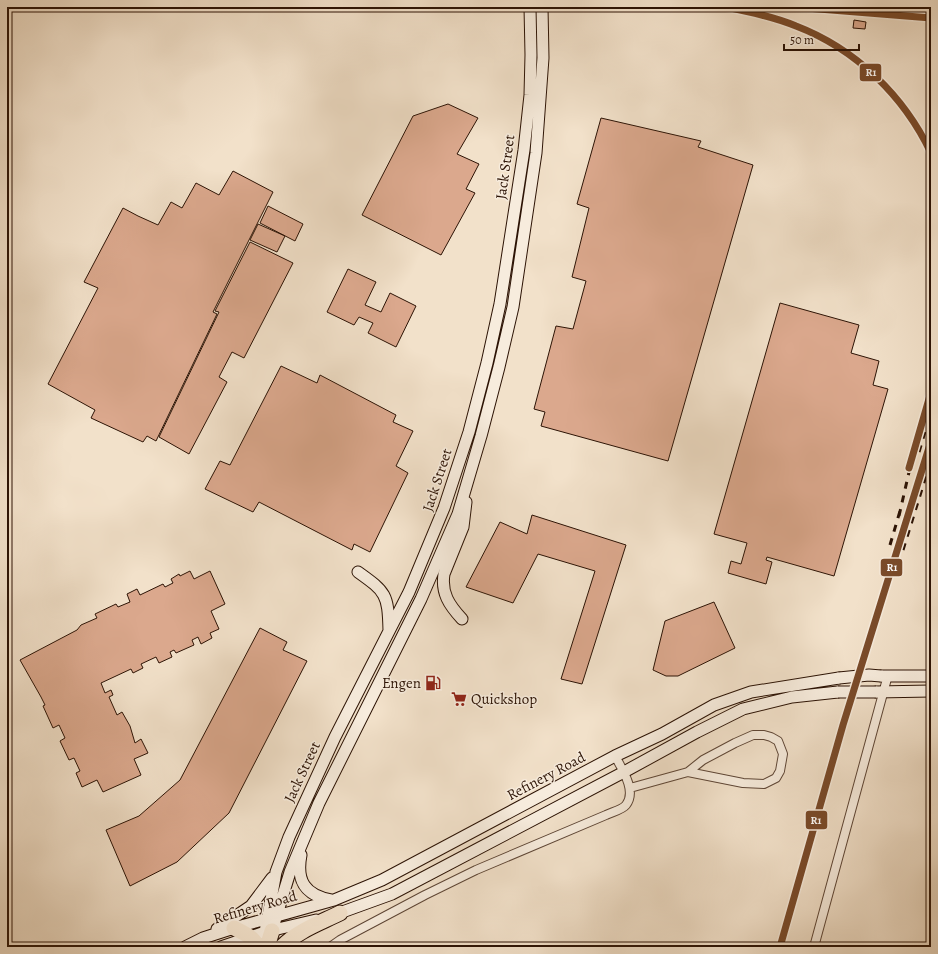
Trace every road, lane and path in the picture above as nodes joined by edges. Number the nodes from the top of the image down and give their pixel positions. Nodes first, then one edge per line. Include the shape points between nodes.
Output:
1 (530, 7) edge
2 (542, 7) edge
3 (468, 479) junction
4 (358, 572) dead end
5 (462, 619) dead end
6 (389, 632) junction
7 (885, 676) junction
8 (931, 676) edge
9 (931, 691) edge
10 (751, 692) junction
11 (880, 692) junction
12 (755, 706) junction
13 (615, 756) junction
14 (624, 772) junction
15 (688, 772) junction
16 (630, 788) junction
17 (303, 839) junction
18 (276, 872) junction
19 (337, 907) junction
20 (234, 928) junction
21 (265, 933) edge
22 (203, 938) junction
23 (185, 947) edge
24 (221, 947) edge
25 (282, 947) edge
26 (330, 947) edge
27 (814, 947) edge

1 - 6 main road, Jack Street via 530,95 500,304 479,393 444,508 409,592
2 - 3 main road, Jack Street via 543,58 536,153 513,307
3 - 5 main road via 463,527 443,581 448,601
3 - 17 main road, Jack Street via 458,514 421,599
4 - 6 main road via 378,586 385,596 389,608
6 - 18 main road, Jack Street via 306,798
7 - 8 main road, Refinery Road
7 - 10 main road, Refinery Road, bridge via 839,678
7 - 11 street
9 - 11 main road, Refinery Road
10 - 12 main road
10 - 13 main road, Refinery Road via 714,705
11 - 12 main road, Refinery Road, bridge via 838,692 792,697
11 - 27 street
12 - 14 main road, Refinery Road via 743,709 696,732
13 - 14 street
13 - 19 main road, Refinery Road via 382,880
14 - 16 street
14 - 19 main road, Refinery Road via 392,894
15 - 15 street via 703,760 753,735 771,736 778,741 784,754 776,778 764,784 743,783
15 - 16 street
16 - 26 street via 625,806 425,894
17 - 19 main road via 300,861 303,884 314,895
17 - 21 main road, Jack Street
18 - 21 main road, Jack Street
18 - 22 main road via 251,906
19 - 21 main road, Refinery Road
19 - 21 main road, Refinery Road
19 - 25 highway
20 - 21 highway
20 - 21 main road, Refinery Road
20 - 22 main road, Refinery Road
21 - 24 main road, Refinery Road
22 - 23 main road, Refinery Road

